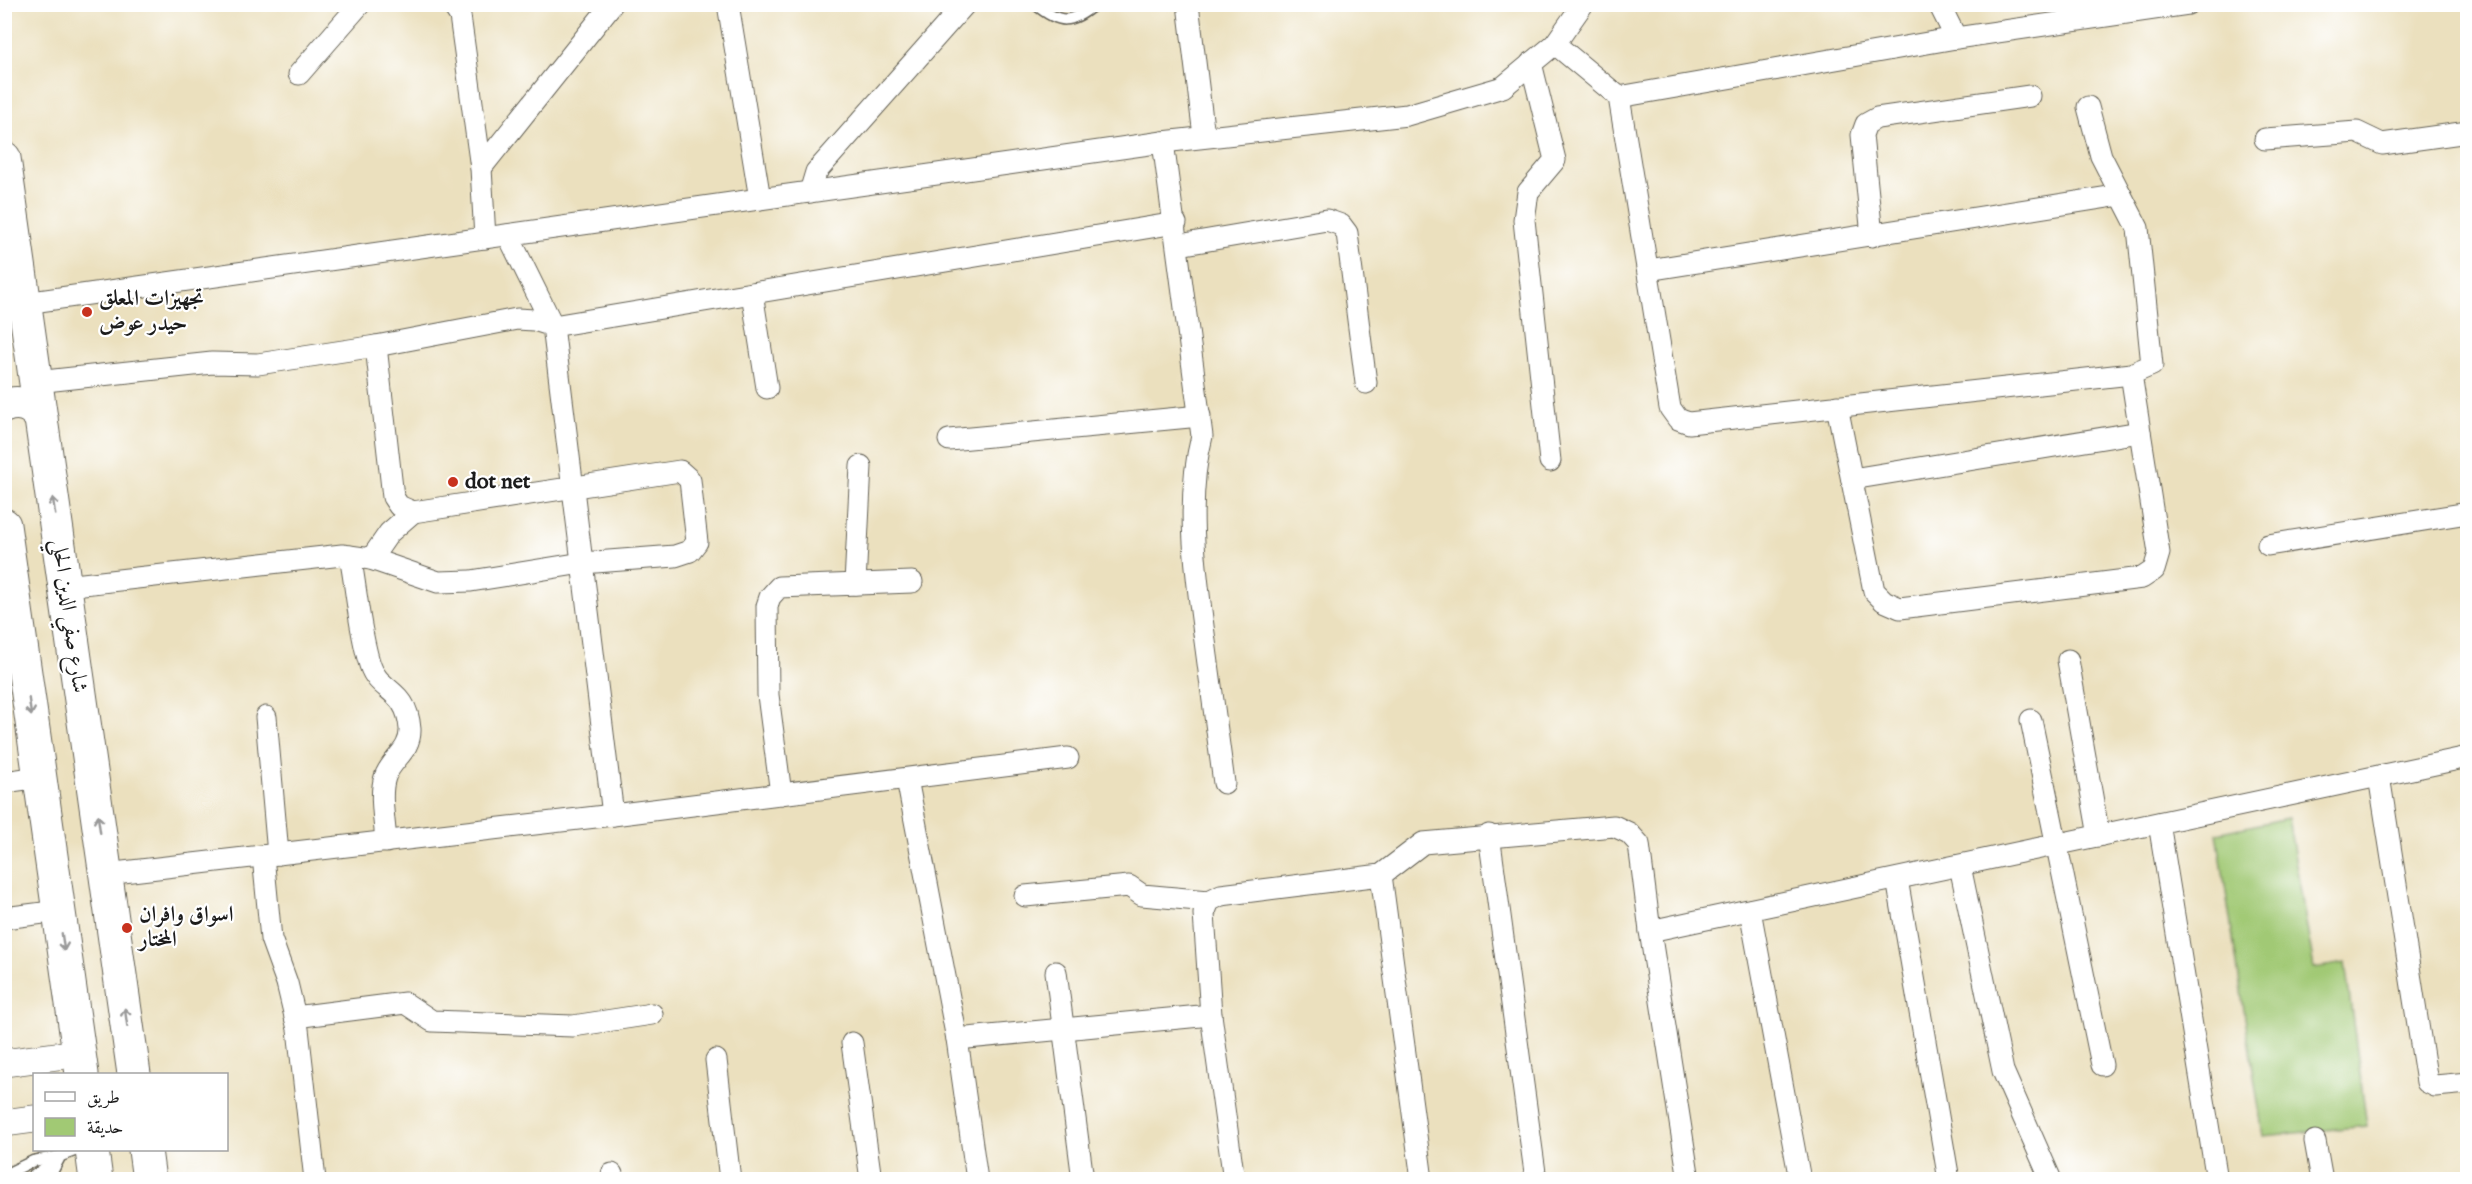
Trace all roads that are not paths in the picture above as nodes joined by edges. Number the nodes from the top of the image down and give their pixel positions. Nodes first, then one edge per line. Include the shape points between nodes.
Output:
1 (360, 4) edge
2 (612, 4) edge
3 (728, 4) edge
4 (965, 4) edge
5 (1035, 4) edge
6 (1095, 4) edge
7 (1188, 4) edge
8 (1583, 4) edge
9 (1939, 4) edge
10 (2188, 4) edge
11 (461, 8) edge
12 (2111, 10) edge
13 (1956, 38) junction
14 (1555, 44) junction
15 (1532, 63) junction
16 (300, 74) dead end
17 (2030, 96) dead end
18 (1619, 97) junction
19 (2088, 107) dead end
20 (2468, 132) edge
21 (1204, 136) junction
22 (2265, 139) dead end
23 (1163, 142) junction
24 (4, 158) edge
25 (481, 168) junction
26 (810, 192) junction
27 (2121, 195) junction
28 (760, 199) junction
29 (1176, 223) junction
30 (508, 235) junction
31 (1872, 236) junction
32 (485, 238) junction
33 (1179, 245) junction
34 (1648, 270) junction
35 (752, 293) junction
36 (27, 317) junction
37 (553, 326) junction
38 (376, 346) junction
39 (4, 356) edge
40 (2131, 374) junction
41 (36, 382) junction
42 (1366, 383) dead end
43 (767, 388) dead end
44 (4, 406) edge
45 (1837, 406) junction
46 (1200, 416) junction
47 (41, 418) junction
48 (2140, 432) junction
49 (950, 440) dead end
50 (1550, 461) dead end
51 (861, 466) dead end
52 (1852, 479) junction
53 (573, 487) junction
54 (413, 512) junction
55 (2468, 513) edge
56 (4, 525) edge
57 (2268, 545) dead end
58 (350, 556) junction
59 (371, 559) junction
60 (582, 563) junction
61 (912, 582) dead end
62 (855, 584) junction
63 (65, 586) junction
64 (14, 657) edge
65 (2068, 660) dead end
66 (266, 717) dead end
67 (2031, 720) dead end
68 (2468, 757) edge
69 (1068, 758) dead end
70 (2379, 776) junction
71 (40, 777) junction
72 (907, 779) junction
73 (4, 782) edge
74 (1224, 783) dead end
75 (781, 794) junction
76 (613, 815) junction
77 (2159, 823) junction
78 (1489, 835) junction
79 (2099, 836) junction
80 (386, 842) junction
81 (2056, 845) junction
82 (271, 855) junction
83 (1960, 866) junction
84 (106, 874) junction
85 (1381, 875) junction
86 (1897, 879) junction
87 (1025, 896) dead end
88 (1209, 901) junction
89 (58, 910) junction
90 (1750, 910) junction
91 (4, 918) edge
92 (1650, 931) junction
93 (1056, 972) dead end
94 (652, 1014) dead end
95 (1211, 1015) junction
96 (295, 1017) junction
97 (1063, 1029) junction
98 (957, 1039) junction
99 (852, 1042) dead end
100 (716, 1060) dead end
101 (4, 1063) edge
102 (80, 1064) edge
103 (2102, 1065) dead end
104 (134, 1073) edge
105 (2468, 1083) edge
106 (33, 1119) edge
107 (4, 1123) edge
108 (2315, 1141) dead end
109 (72, 1151) edge
110 (92, 1151) edge
111 (145, 1151) edge
112 (61, 1156) junction
113 (4, 1176) edge
114 (28, 1179) edge
115 (48, 1179) edge
116 (96, 1179) edge
117 (149, 1179) edge
118 (315, 1179) edge
119 (729, 1179) edge
120 (871, 1179) edge
121 (977, 1179) edge
122 (1083, 1179) edge
123 (1234, 1179) edge
124 (1422, 1179) edge
125 (1536, 1179) edge
126 (1689, 1179) edge
127 (1800, 1179) edge
128 (1949, 1179) edge
129 (2050, 1179) edge
130 (2217, 1179) edge
131 (2322, 1179) edge

1 - 16 street
2 - 25 street
3 - 28 street
4 - 26 street via 816,172
5 - 6 lane via 1062,21 1078,19
7 - 21 street
8 - 14 street
9 - 13 street
10 - 12 street
11 - 25 street
12 - 13 street
13 - 18 street
14 - 15 street
14 - 18 street
15 - 21 street via 1503,87 1407,115
15 - 50 street via 1555,160 1528,192 1524,220
17 - 31 street via 1877,118 1866,124 1862,135
18 - 34 street
19 - 27 street via 2101,156
20 - 22 street via 2382,144 2356,132
21 - 23 street
23 - 26 street
23 - 29 street
24 - 36 main road, شارع صفي الدين الحلي
25 - 32 street
26 - 28 street
27 - 31 street
27 - 40 street via 2138,228 2152,365
28 - 30 street
29 - 33 street
29 - 35 street
30 - 32 street
30 - 37 street
31 - 34 street
32 - 36 street
33 - 42 street via 1327,220 1341,225 1347,233
33 - 46 street
34 - 45 street via 1670,408 1678,419 1689,423
35 - 37 street
35 - 43 street
36 - 39 main road via 22,347
36 - 41 main road, شارع صفي الدين الحلي
37 - 38 street via 517,319
37 - 53 street
38 - 41 street via 258,364 212,363
38 - 54 street via 393,497 399,506
40 - 45 street
40 - 48 street
41 - 47 main road, شارع صفي الدين الحلي
44 - 47 main road via 28,405
45 - 52 street
46 - 49 street
46 - 74 street via 1202,436 1194,469 1193,513 1199,596
63 -> 47 main road, شارع صفي الدين الحلي
48 - 52 street
48 - 52 street via 2158,553 2154,570 2142,578 1900,608 1874,591
51 - 62 street
53 - 54 street
53 - 60 street
53 - 60 street via 680,471 690,480 697,542 690,551 675,556
54 - 59 street via 389,533
55 - 57 street
56 - 64 main road
58 - 59 street
58 - 63 street
58 - 80 street via 370,667 398,695 408,713 408,744 388,767 384,781
59 - 60 street via 438,582 471,582
60 - 76 street
61 - 62 street
62 - 75 street via 779,587 770,597 768,695
84 -> 63 main road, شارع صفي الدين الحلي
64 -> 71 main road
65 - 79 street
66 - 82 street
67 - 81 street
68 - 70 street
69 - 72 street
70 - 77 street
70 - 105 street via 2427,1082 2435,1086
71 - 73 street
71 - 89 main road
72 - 75 street
72 - 98 street
75 - 76 street
76 - 80 street
77 - 79 street
77 - 130 street
78 - 85 street via 1423,843
78 - 92 street via 1614,826 1629,833 1639,844
78 - 125 street
79 - 81 street
80 - 82 street
81 - 83 street
81 - 103 street
82 - 84 street
82 - 96 street via 271,939
83 - 86 street
83 - 129 street via 2003,1071
104 -> 84 main road, شارع صفي الدين الحلي
85 - 88 street via 1221,895
85 - 124 street
86 - 90 street
86 - 128 street
87 - 88 street via 1129,886 1142,896
88 - 95 street via 1204,914
89 - 91 street
89 -> 102 main road
90 - 92 street
90 - 127 street
92 - 126 street
93 - 97 street
94 - 96 street via 573,1026 432,1021 405,1003
95 - 97 street
95 - 123 street
96 - 118 street
97 - 98 street
97 - 122 street
98 - 121 street
99 - 120 street
100 - 119 street
101 - 102 street
106 - 107 street
108 - 131 street
109 - 112 lane
110 - 116 main road
111 - 117 main road
112 - 113 lane via 33,1161
112 - 114 lane
112 - 115 lane

